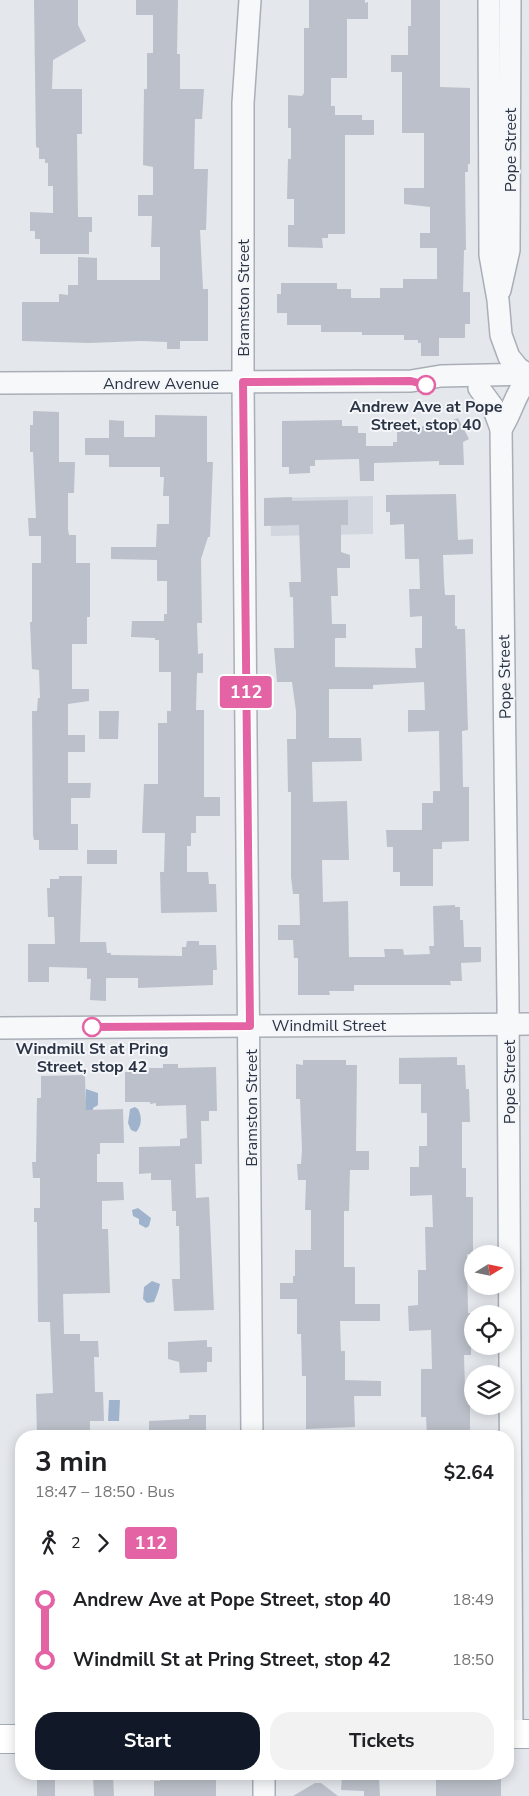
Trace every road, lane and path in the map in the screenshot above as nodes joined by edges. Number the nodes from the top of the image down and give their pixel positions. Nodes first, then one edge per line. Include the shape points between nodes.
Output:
1 (250, 0) edge
2 (489, 0) edge
3 (510, 0) edge
4 (498, 300) junction
5 (501, 335) junction
6 (479, 381) junction
7 (527, 381) edge
8 (243, 382) junction
9 (0, 383) edge
10 (501, 429) junction
11 (519, 1024) edge
12 (250, 1026) junction
13 (0, 1028) edge
14 (252, 1430) edge
15 (516, 1734) edge
16 (0, 1739) edge
17 (15, 1739) edge
18 (264, 1780) edge
19 (264, 1796) edge

1 - 8 street, Bramston Street via 243,102
2 - 4 street, Pope Street via 490,255
3 - 4 street, Pope Street via 509,250
4 - 5 street, Pope Street
5 - 6 street, Pope Street
5 - 7 street, Pope Street via 509,357
6 - 7 street, Andrew Avenue
6 - 8 street, Andrew Avenue via 441,388 411,381
6 - 10 street, Pope Street
7 - 10 street, Pope Street
8 - 9 street, Andrew Avenue
8 - 12 street, Bramston Street
10 - 11 street, Pope Street
11 - 12 street, Windmill Street
11 - 15 street, Pope Street
12 - 13 street, Windmill Street
12 - 14 street, Bramston Street
16 - 17 main road
18 - 19 street

